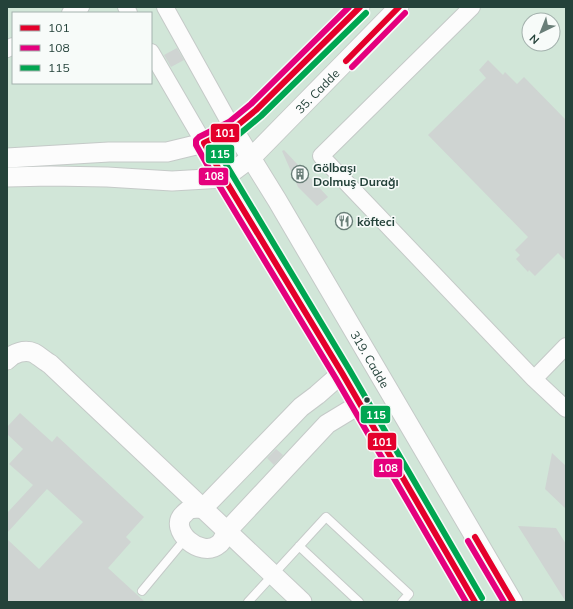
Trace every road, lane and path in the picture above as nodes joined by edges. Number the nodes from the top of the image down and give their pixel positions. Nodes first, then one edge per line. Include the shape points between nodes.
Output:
1 (81, 7) edge
2 (165, 7) edge
3 (360, 7) edge
4 (399, 7) edge
5 (472, 7) edge
6 (72, 12) edge
7 (152, 54) edge
8 (233, 129) junction
9 (204, 144) junction
10 (7, 158) edge
11 (251, 158) junction
12 (7, 177) edge
13 (224, 178) junction
14 (566, 346) edge
15 (7, 360) edge
16 (342, 373) junction
17 (534, 379) junction
18 (360, 404) junction
19 (566, 409) edge
20 (202, 508) junction
21 (226, 531) junction
22 (186, 538) junction
23 (299, 546) junction
24 (272, 574) junction
25 (142, 591) dead end
26 (248, 602) edge
27 (302, 602) edge
28 (359, 602) edge
29 (402, 602) edge
30 (476, 602) edge
31 (513, 602) edge

1 - 6 street
2 - 8 street
3 - 8 street via 256,110
4 - 11 street, 35. Cadde
5 - 17 street via 322,156
7 - 9 street
8 - 9 street
8 - 11 street, 319. Cadde
9 - 10 street via 167,152 109,152
9 - 13 street
11 - 13 street, 35. Cadde
11 - 31 street, 319. Cadde
12 - 13 street via 107,177 172,181
13 - 16 street
14 - 17 street
15 - 20 street via 21,352 33,353 50,364
16 - 18 street
16 - 20 street via 301,407
17 - 19 street
18 - 21 street via 327,424
18 - 30 street
20 - 21 street
20 - 22 street via 192,508 183,514 179,521 180,530
21 - 22 street via 223,540 211,549 198,547
21 - 24 street
22 - 25 lane
23 - 24 lane
23 - 28 lane
23 - 29 lane via 326,517 409,594
24 - 26 lane
24 - 27 street

